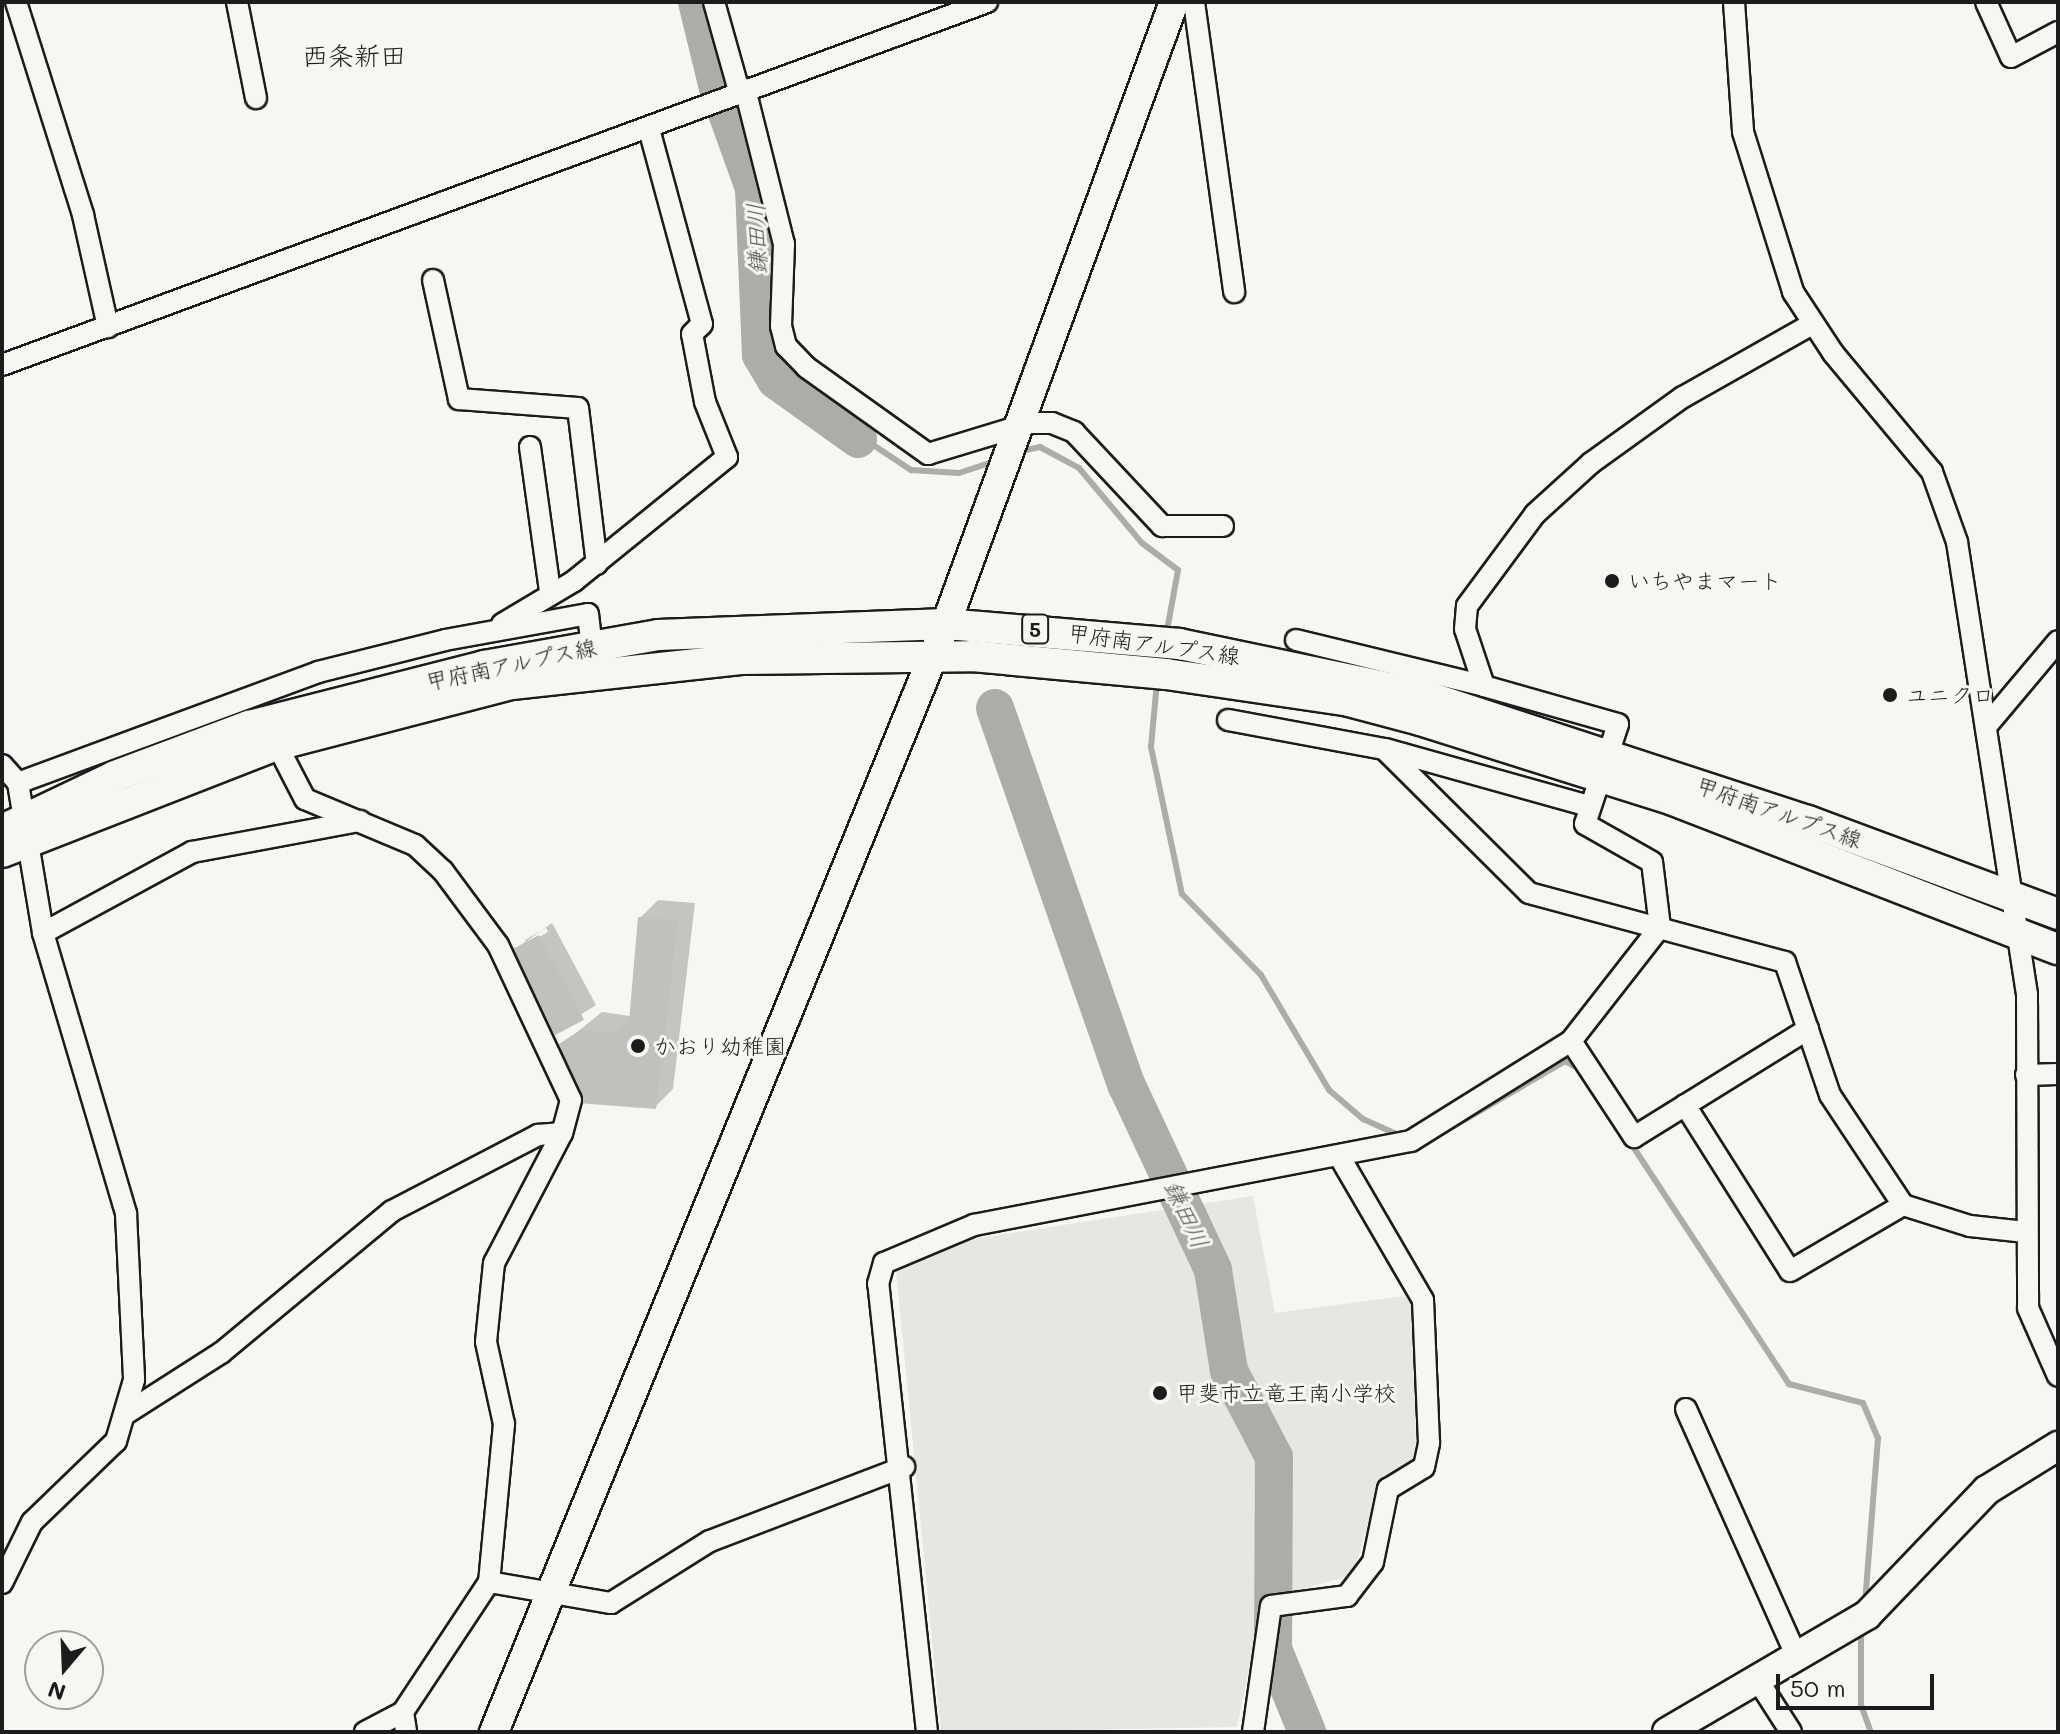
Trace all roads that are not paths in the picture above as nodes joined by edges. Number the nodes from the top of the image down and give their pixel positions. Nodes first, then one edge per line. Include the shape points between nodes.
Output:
1 (16, 2) edge
2 (237, 2) edge
3 (714, 2) edge
4 (987, 2) edge
5 (1174, 2) edge
6 (1194, 2) edge
7 (1734, 2) edge
8 (1986, 2) edge
9 (2058, 32) edge
10 (740, 91) junction
11 (256, 98) dead end
12 (649, 129) junction
13 (433, 280) dead end
14 (1234, 292) dead end
15 (1812, 324) junction
16 (108, 327) junction
17 (2, 365) edge
18 (1018, 432) junction
19 (530, 447) dead end
20 (1223, 526) dead end
21 (597, 564) junction
22 (550, 592) junction
23 (946, 624) junction
24 (488, 632) junction
25 (1296, 640) dead end
26 (2058, 641) edge
27 (930, 656) junction
28 (593, 660) junction
29 (1484, 686) junction
30 (1228, 720) dead end
31 (1989, 723) junction
32 (277, 745) junction
33 (1384, 749) junction
34 (1604, 764) junction
35 (2, 765) edge
36 (18, 783) junction
37 (1589, 806) junction
38 (360, 821) junction
39 (13, 836) edge
40 (2014, 898) junction
41 (2058, 914) edge
42 (1660, 927) junction
43 (43, 933) junction
44 (2020, 934) junction
45 (2058, 949) edge
46 (1808, 1029) junction
47 (1571, 1041) junction
48 (2058, 1074) edge
49 (2026, 1075) junction
50 (1685, 1105) junction
51 (562, 1133) junction
52 (1341, 1159) junction
53 (1903, 1205) junction
54 (2026, 1232) junction
55 (2058, 1376) edge
56 (1686, 1409) dead end
57 (127, 1413) junction
58 (2058, 1446) edge
59 (904, 1467) junction
60 (489, 1582) junction
61 (2, 1583) edge
62 (550, 1591) junction
63 (1798, 1659) junction
64 (1757, 1679) junction
65 (405, 1722) edge
66 (1670, 1731) edge
67 (365, 1732) edge
68 (494, 1732) edge
69 (927, 1732) edge
70 (1253, 1732) edge
71 (1791, 1732) edge

1 - 16 street via 83,215
2 - 11 street
3 - 10 street
4 - 10 street
5 - 18 street
6 - 14 street
7 - 15 street via 1750,159 1793,292
8 - 9 street via 2011,57
10 - 12 street
10 - 18 street via 784,244 777,298 786,346 928,454
12 - 16 street
12 - 21 street via 702,324 692,334 705,402 727,457
13 - 21 street via 459,399 578,408
15 - 29 street via 1683,397 1535,514 1467,606 1465,629
15 - 31 street via 1908,436 1948,505
16 - 17 street
18 - 20 street via 1052,423 1074,432 1162,526
18 - 23 street
19 - 22 street
21 - 22 street
22 - 24 street
23 - 27 street
23 - 28 main road, 甲府南アルプス線 / 5 via 755,627
23 - 34 main road, 甲府南アルプス線 / 5 via 1086,631 1261,660 1419,694
24 - 28 street via 588,614
24 - 36 street via 318,672
25 - 29 street
26 - 31 street
27 - 28 main road, 甲府南アルプス線 / 5
27 - 34 main road, 甲府南アルプス線 / 5 via 1105,666 1345,700
27 - 62 street
28 - 32 main road, 甲府南アルプス線 / 5
28 - 39 main road, 甲府南アルプス線 / 5 via 484,666 249,726 115,776
29 - 34 street via 1618,724
30 - 33 street
31 - 40 street
32 - 38 street via 305,799
32 - 39 main road, 甲府南アルプス線 / 5
33 - 37 street
33 - 42 street via 1529,893
34 - 37 street
34 - 40 main road, 甲府南アルプス線 / 5
34 - 44 main road, 甲府南アルプス線 / 5
35 - 36 street
36 - 39 street
37 - 42 street via 1585,824 1593,834 1652,862
38 - 43 street via 192,852
38 - 51 street via 415,845 498,945 565,1080 571,1100
39 - 43 street
40 - 41 main road, 甲府南アルプス線 / 5
40 - 44 street
42 - 46 street via 1785,962
42 - 47 street
43 - 57 street via 126,1214 134,1380
44 - 45 main road, 甲府南アルプス線 / 5
44 - 49 street
46 - 50 street
46 - 53 street via 1830,1095
47 - 50 street via 1634,1137
47 - 52 street via 1411,1141
48 - 49 street
49 - 54 street
50 - 53 street via 1790,1271
51 - 57 street via 538,1135 392,1211 221,1353
51 - 60 street via 494,1263 486,1342 504,1424
52 - 59 street via 1320,1153 974,1225 884,1263 878,1284
52 - 70 street via 1423,1300 1429,1443 1424,1467 1388,1489 1373,1562 1347,1596 1271,1606
53 - 54 street via 1970,1226
54 - 55 street via 2028,1308
56 - 63 street
57 - 61 street via 92,1471 32,1522
58 - 63 street via 1987,1490 1867,1615
59 - 62 street via 710,1541 611,1603
59 - 69 street
60 - 62 street
60 - 65 street
62 - 68 street
63 - 64 street
64 - 66 street
64 - 71 street
65 - 67 street

